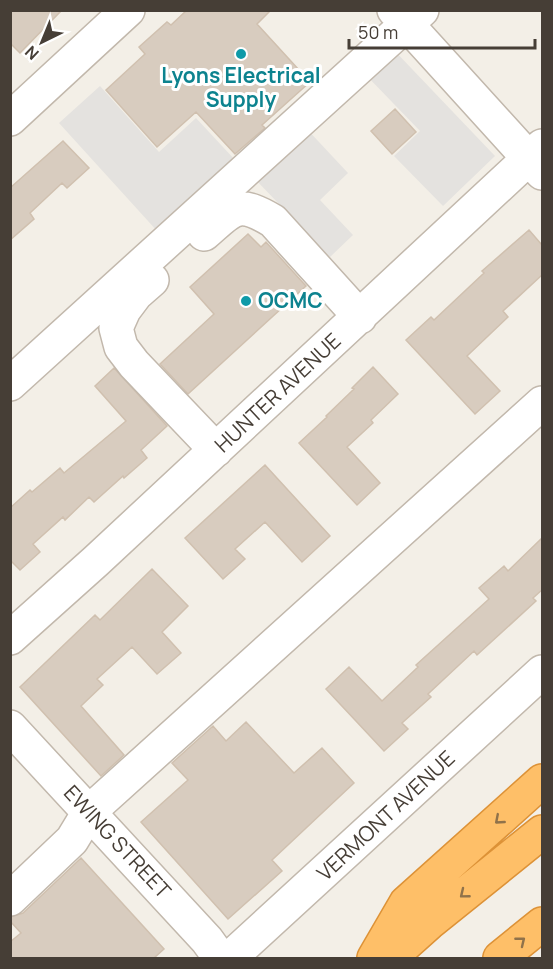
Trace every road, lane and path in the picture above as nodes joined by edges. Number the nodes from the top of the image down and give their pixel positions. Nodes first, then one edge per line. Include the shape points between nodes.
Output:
1 (128, 10) edge
2 (408, 15) edge
3 (10, 119) edge
4 (538, 159) edge
5 (360, 317) junction
6 (10, 384) edge
7 (543, 404) edge
8 (216, 450) junction
9 (10, 638) edge
10 (543, 672) edge
11 (10, 727) edge
12 (543, 781) edge
13 (89, 812) junction
14 (543, 832) edge
15 (10, 899) edge
16 (543, 924) edge
17 (220, 958) edge
18 (230, 958) edge
19 (374, 958) edge
20 (390, 958) edge
21 (500, 958) edge

1 - 3 street
2 - 4 street
2 - 6 street
4 - 5 street, HUNTER AVENUE
5 - 8 street, HUNTER AVENUE
5 - 8 street via 273,221 243,207 230,211 136,294 116,328 121,347
7 - 13 street
8 - 9 street, HUNTER AVENUE
10 - 18 street, VERMONT AVENUE
11 - 13 street, EWING STREET
12 -> 19 highway via 406,903
13 - 15 street via 72,840
13 - 17 street, EWING STREET
14 -> 20 highway
21 -> 16 highway

